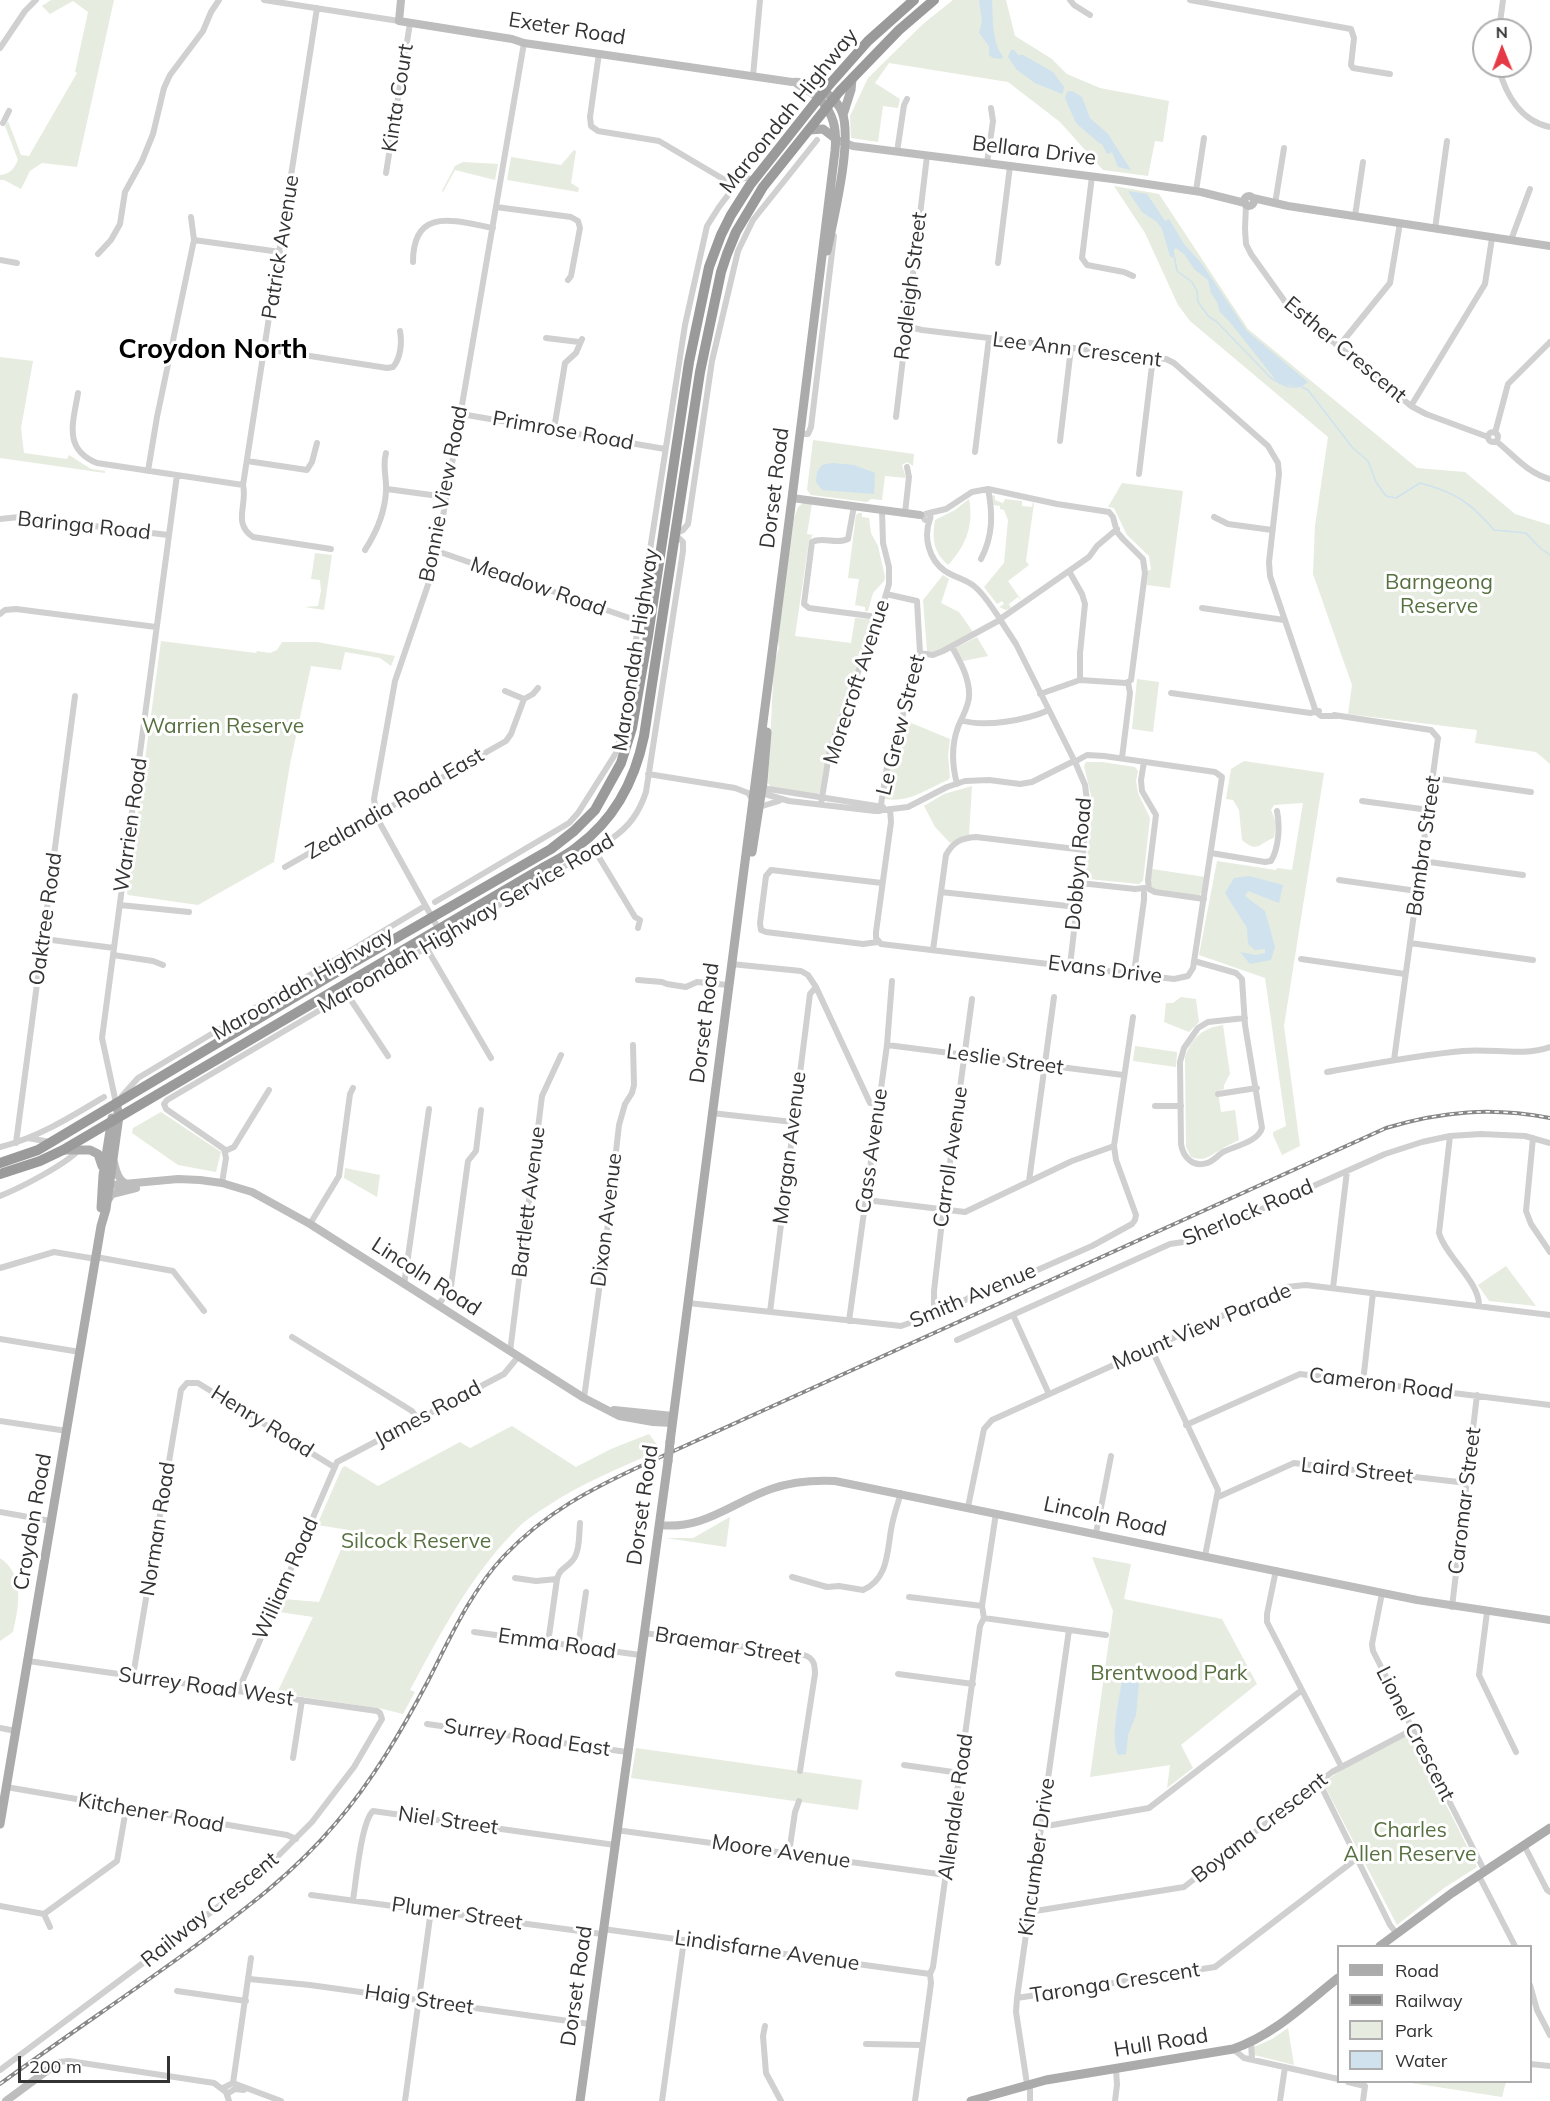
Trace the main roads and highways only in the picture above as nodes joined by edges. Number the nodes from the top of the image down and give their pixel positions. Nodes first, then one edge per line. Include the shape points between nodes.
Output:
1 (401, 0) edge
2 (914, 0) edge
3 (934, 0) edge
4 (852, 79) junction
5 (822, 95) junction
6 (831, 104) junction
7 (843, 115) junction
8 (814, 135) junction
9 (840, 141) junction
10 (838, 163) junction
11 (1550, 246) edge
12 (817, 298) junction
13 (792, 498) junction
14 (927, 517) road end
15 (664, 532) junction
16 (116, 1103) junction
17 (115, 1119) junction
18 (63, 1150) junction
19 (113, 1158) junction
20 (0, 1163) edge
21 (0, 1174) edge
22 (103, 1175) junction
23 (163, 1181) junction
24 (128, 1185) junction
25 (106, 1186) junction
26 (108, 1200) junction
27 (101, 1226) junction
28 (608, 1409) junction
29 (673, 1420) junction
30 (653, 1422) junction
31 (670, 1441) junction
32 (659, 1525) junction
33 (1550, 1620) edge
34 (2, 1800) edge
35 (0, 1824) edge
36 (1550, 1828) edge
37 (1382, 1945) edge
38 (1337, 1979) edge
39 (52, 2067) road end
40 (6, 2101) edge
41 (580, 2101) edge
42 (974, 2101) edge

1 - 5 main road, Exeter Road via 399,21 792,82
2 - 5 highway, Maroondah Highway via 868,41
3 - 4 highway, Maroondah Highway
4 - 6 highway, Maroondah Highway
4 - 7 main road
5 - 6 main road, Dorset Road
5 - 15 highway, Maroondah Highway via 731,215 710,267 689,362
6 - 7 main road, Dorset Road
6 - 8 highway, Maroondah Highway
6 - 9 main road, Dorset Road
7 - 9 main road, Dorset Road
8 - 9 main road via 823,129
8 - 15 highway, Maroondah Highway via 797,147 763,188 736,232 721,272
9 - 10 main road, Dorset Road
9 - 11 main road, Bellara Drive
10 - 12 main road, Dorset Road
10 - 12 main road, Dorset Road via 834,218
12 - 13 main road, Dorset Road
13 - 14 main road
13 - 29 main road, Dorset Road via 767,682 766,744 757,793 756,836 737,913
15 - 16 highway, Maroondah Highway via 632,728 613,782 595,810 551,849 439,906 432,917
15 - 17 highway, Maroondah Highway via 656,658 644,736 624,795 596,831 577,848
16 - 17 main road, Croydon Road
16 - 20 highway, Maroondah Highway via 39,1150
17 - 18 highway, Maroondah Highway
17 - 19 main road, Croydon Road
17 - 22 main road, Croydon Road
18 - 21 highway, Maroondah Highway
18 - 22 main road via 98,1154
19 - 24 main road via 120,1180
19 - 25 main road, Croydon Road
22 - 25 main road, Croydon Road
23 - 24 main road, Lincoln Road
23 - 26 main road, Lincoln Road via 112,1194
23 - 28 main road, Lincoln Road via 200,1180 252,1192 310,1224 584,1398
24 - 25 main road, Lincoln Road
25 - 26 main road, Croydon Road
25 - 27 main road, Croydon Road
26 - 27 main road, Croydon Road
27 - 34 main road, Croydon Road
28 - 29 main road, Lincoln Road
28 - 30 main road, Lincoln Road via 619,1416
29 - 30 main road, Lincoln Road
29 - 31 main road, Dorset Road
30 - 31 main road via 663,1428
31 - 32 main road, Dorset Road, bridge
32 - 33 main road, Lincoln Road via 694,1524 769,1490 799,1482 835,1481 1452,1607
32 - 41 main road, Dorset Road
34 - 35 main road, Croydon Road
36 - 37 main road via 1481,1872
38 - 42 main road, Hull Road via 1251,2043 1029,2084
39 - 40 main road

